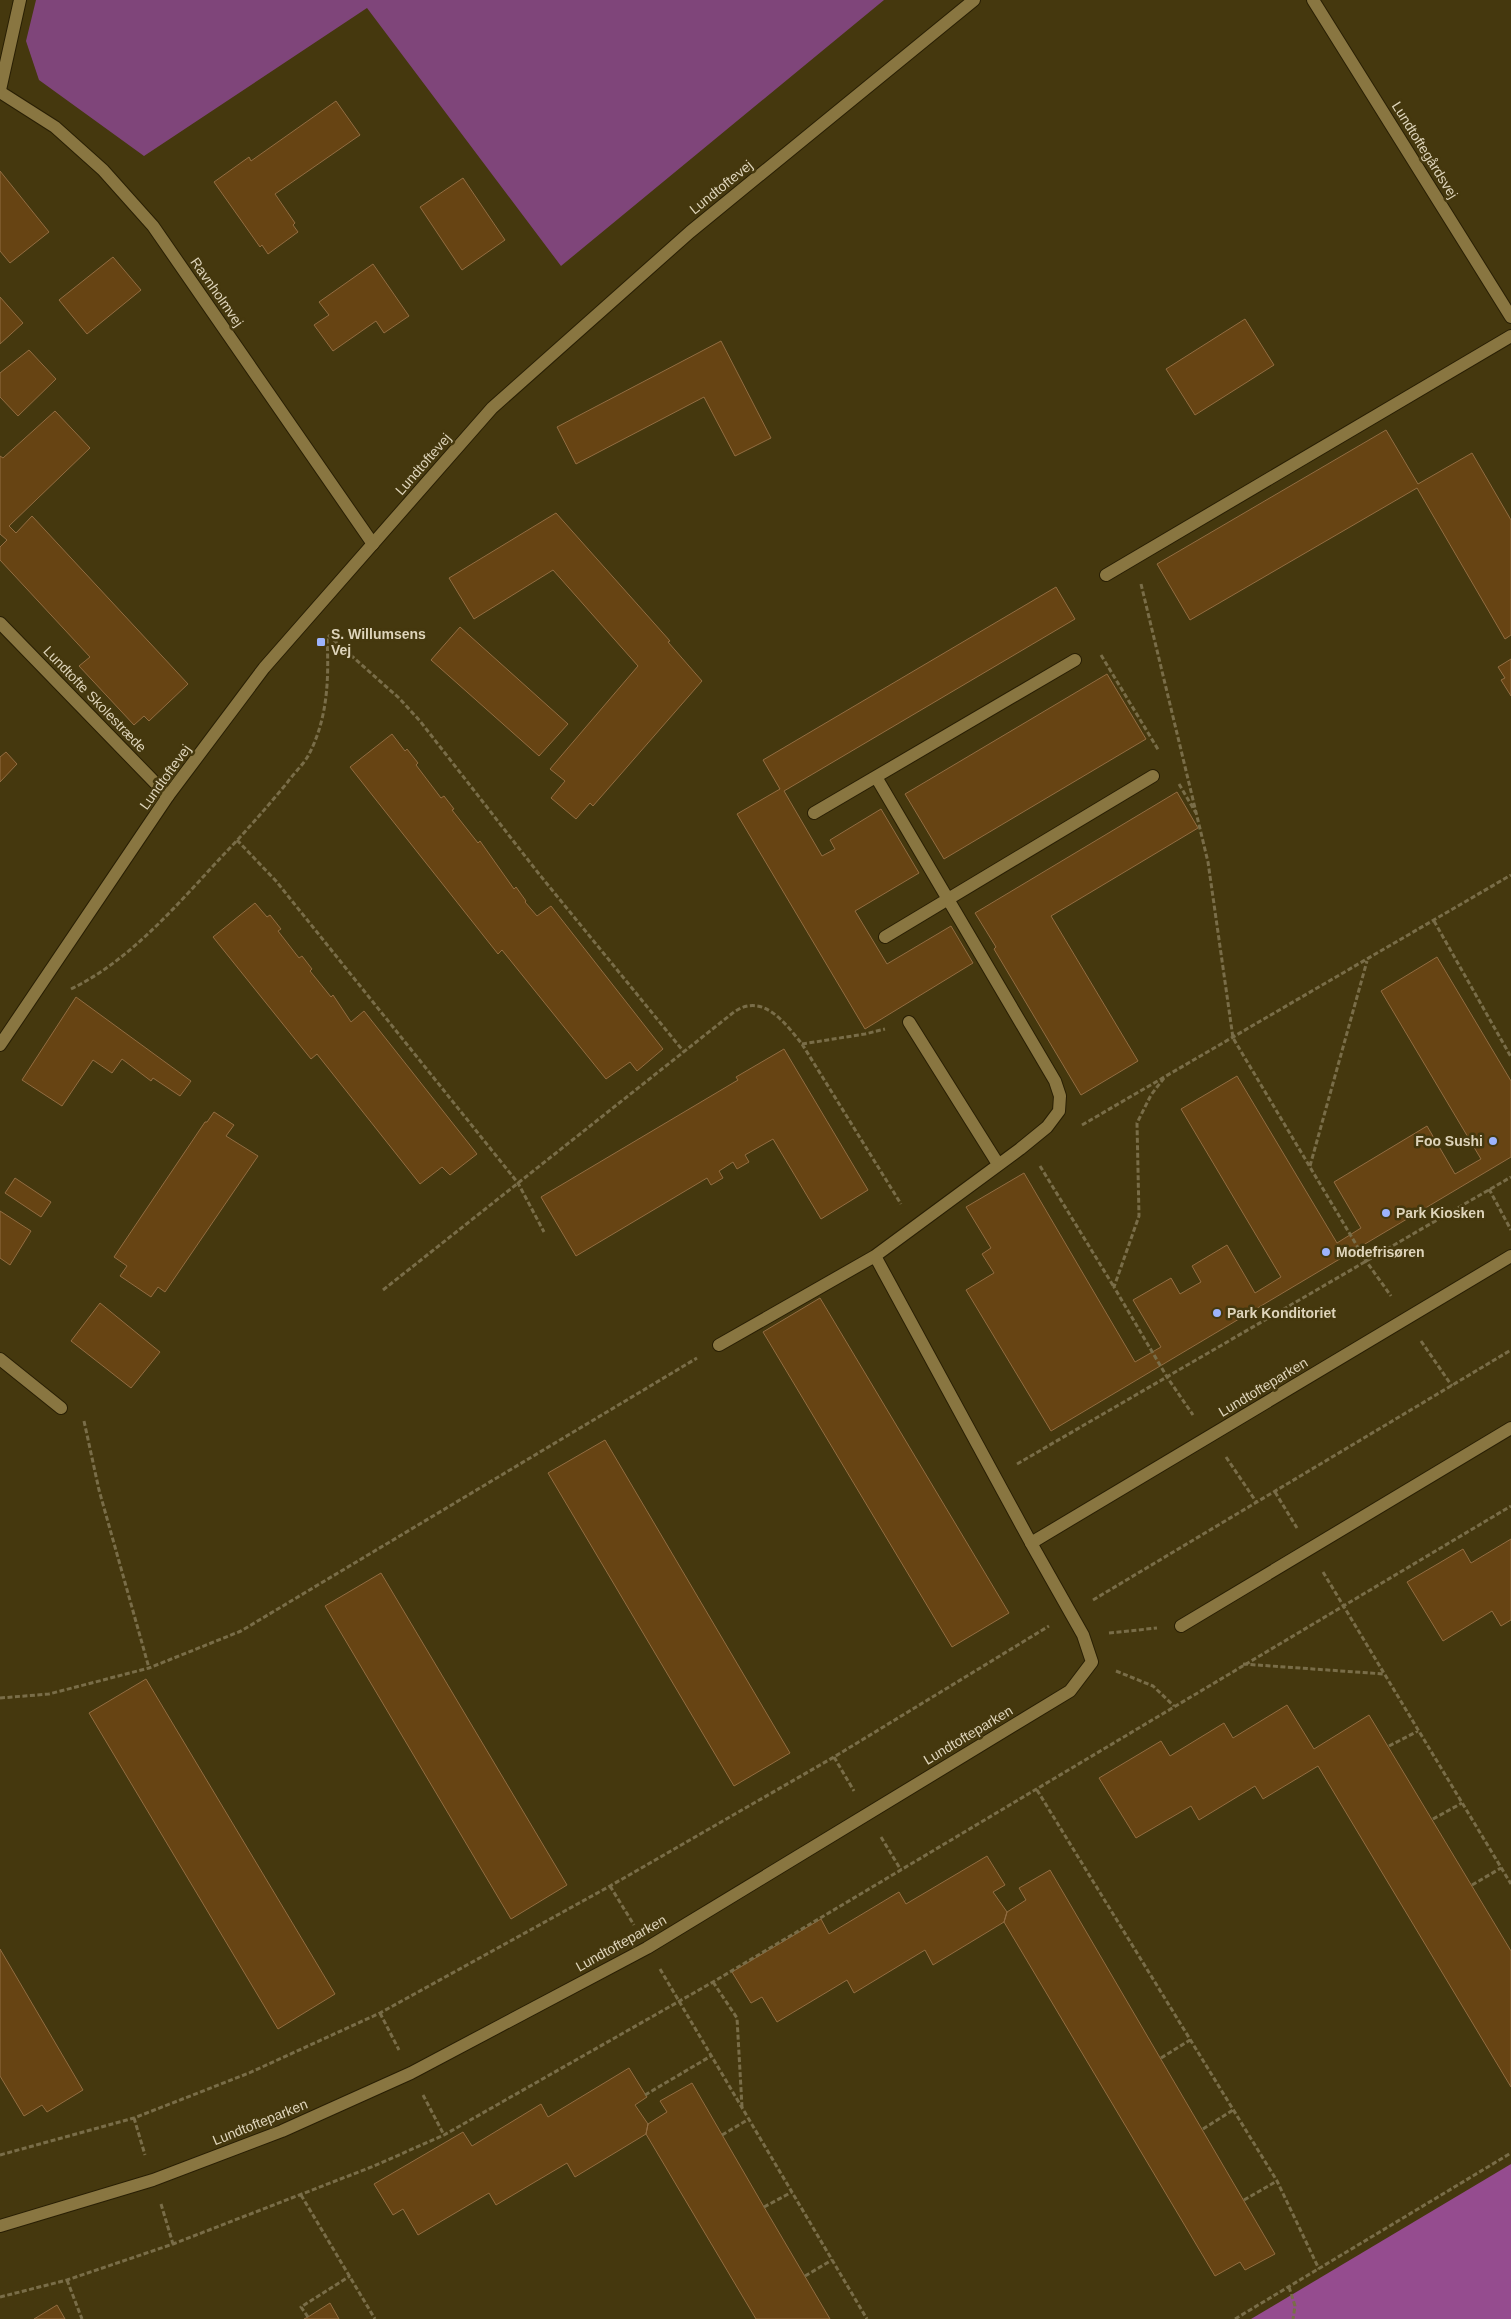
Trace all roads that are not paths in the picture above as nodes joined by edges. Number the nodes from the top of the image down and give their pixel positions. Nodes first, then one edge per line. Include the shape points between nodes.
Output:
1 (20, 0) edge
2 (974, 0) edge
3 (1313, 0) edge
4 (0, 91) edge
5 (1511, 316) edge
6 (1511, 336) edge
7 (373, 544) junction
8 (1106, 574) dead end
9 (0, 623) edge
10 (1075, 660) dead end
11 (1153, 776) dead end
12 (876, 777) junction
13 (168, 796) junction
14 (814, 813) dead end
15 (948, 899) junction
16 (886, 937) dead end
17 (909, 1022) road end
18 (0, 1045) edge
19 (998, 1164) junction
20 (874, 1256) junction
21 (1511, 1256) edge
22 (719, 1344) road end
23 (0, 1359) edge
24 (61, 1408) road end
25 (1511, 1428) edge
26 (1031, 1543) junction
27 (1181, 1626) road end
28 (0, 2226) edge

1 - 4 street
2 - 7 street, Lundtoftevej via 690,232 492,408
3 - 5 street, Lundtoftegårdsvej
4 - 7 street, Ravnholmvej via 55,127 104,170 153,226
6 - 8 street
7 - 13 street, Lundtoftevej via 264,668
9 - 13 street, Lundtofte Skolestræde
10 - 12 street
11 - 15 street
12 - 14 street
12 - 15 street
13 - 18 street, Lundtoftevej
15 - 16 street
15 - 19 street via 1055,1081 1060,1096 1058,1111 1047,1127
17 - 19 street
19 - 20 street
20 - 22 street
20 - 26 street
21 - 26 street, Lundtofteparken
23 - 24 street
25 - 27 street
26 - 28 street, Lundtofteparken via 1083,1635 1092,1662 1070,1691 664,1937 411,2073 282,2131 153,2180

